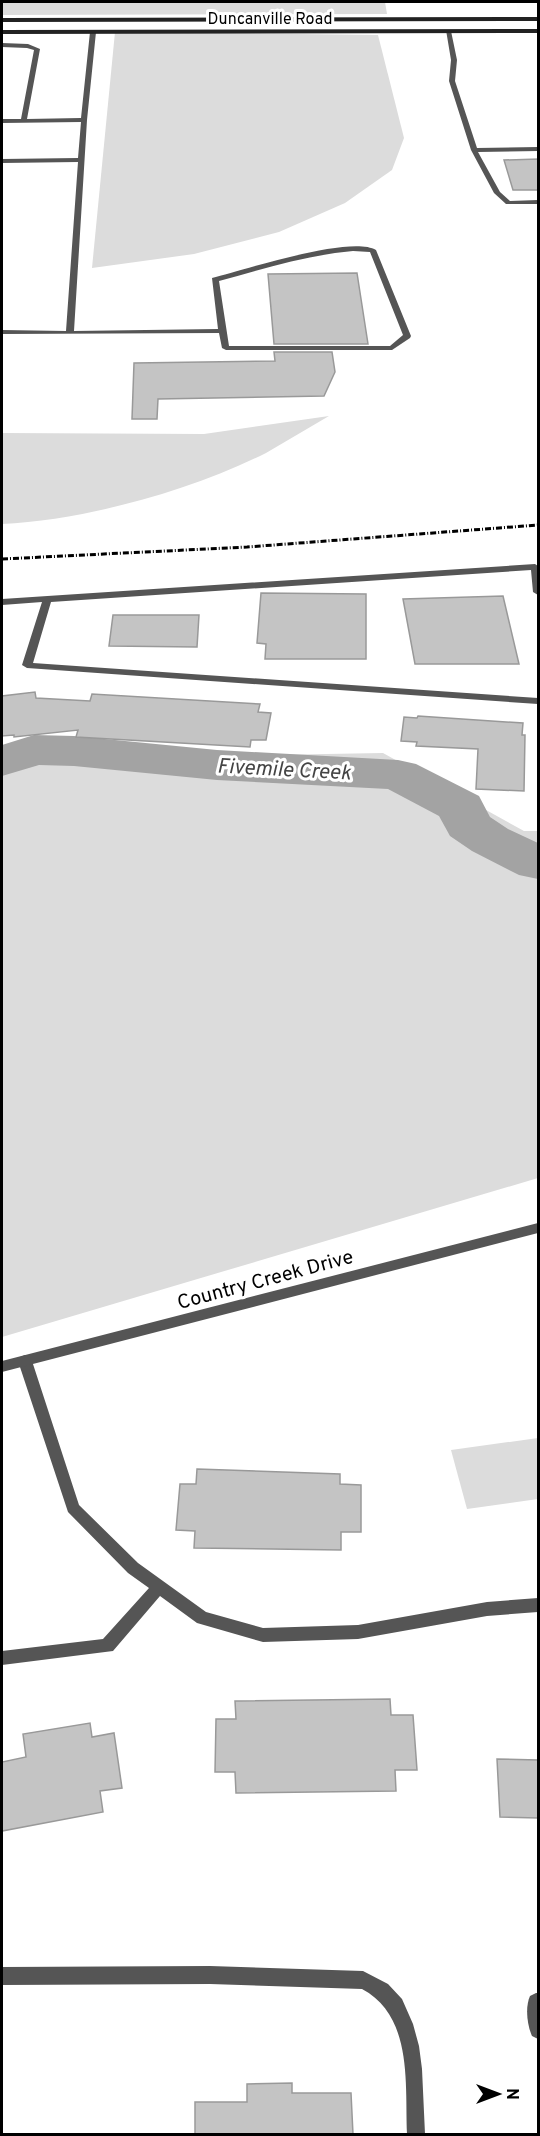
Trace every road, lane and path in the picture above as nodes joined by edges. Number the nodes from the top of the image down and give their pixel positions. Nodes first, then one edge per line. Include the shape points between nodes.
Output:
1 (446, 19) junction
2 (538, 19) edge
3 (2, 20) edge
4 (95, 20) junction
5 (448, 31) junction
6 (538, 31) edge
7 (2, 32) edge
8 (93, 32) junction
9 (2, 45) edge
10 (24, 120) junction
11 (84, 120) junction
12 (2, 121) edge
13 (538, 149) edge
14 (474, 150) junction
15 (81, 160) junction
16 (2, 161) edge
17 (538, 202) edge
18 (222, 331) junction
19 (2, 332) edge
20 (70, 333) junction
21 (538, 592) edge
22 (47, 600) junction
23 (2, 602) edge
24 (538, 701) edge
25 (538, 1228) edge
26 (25, 1361) junction
27 (2, 1367) edge
28 (159, 1587) junction
29 (538, 1605) edge
30 (2, 1658) edge
31 (2, 1976) edge
32 (538, 2002) edge
33 (538, 2031) edge
34 (416, 2134) edge

1 - 2 main road, Duncanville Road
1 - 4 main road, Duncanville Road
1 - 5 main road
3 - 4 main road, Duncanville Road
4 - 8 main road
5 - 6 main road, Duncanville Road
5 - 8 main road, Duncanville Road
5 - 14 street via 454,60 452,81
7 - 8 main road, Duncanville Road
8 - 11 street
9 - 10 street via 38,49
10 - 11 street
10 - 12 street
11 - 15 street
13 - 14 street
14 - 17 street via 497,193 508,203
15 - 16 street
15 - 20 street
18 - 18 street via 226,348 244,349 392,348 407,336 373,250 355,248 215,280
18 - 20 street
19 - 20 street
21 - 22 street via 535,567
22 - 23 street
22 - 24 street via 27,664
25 - 26 street, Country Creek Drive
26 - 27 street, Country Creek Drive
26 - 28 street via 73,1508 133,1568
28 - 29 street via 202,1618 263,1635 358,1632 487,1609
28 - 30 street via 107,1646
31 - 34 street via 210,1976 363,1980 379,1984 395,2002 406,2025
32 - 33 street

